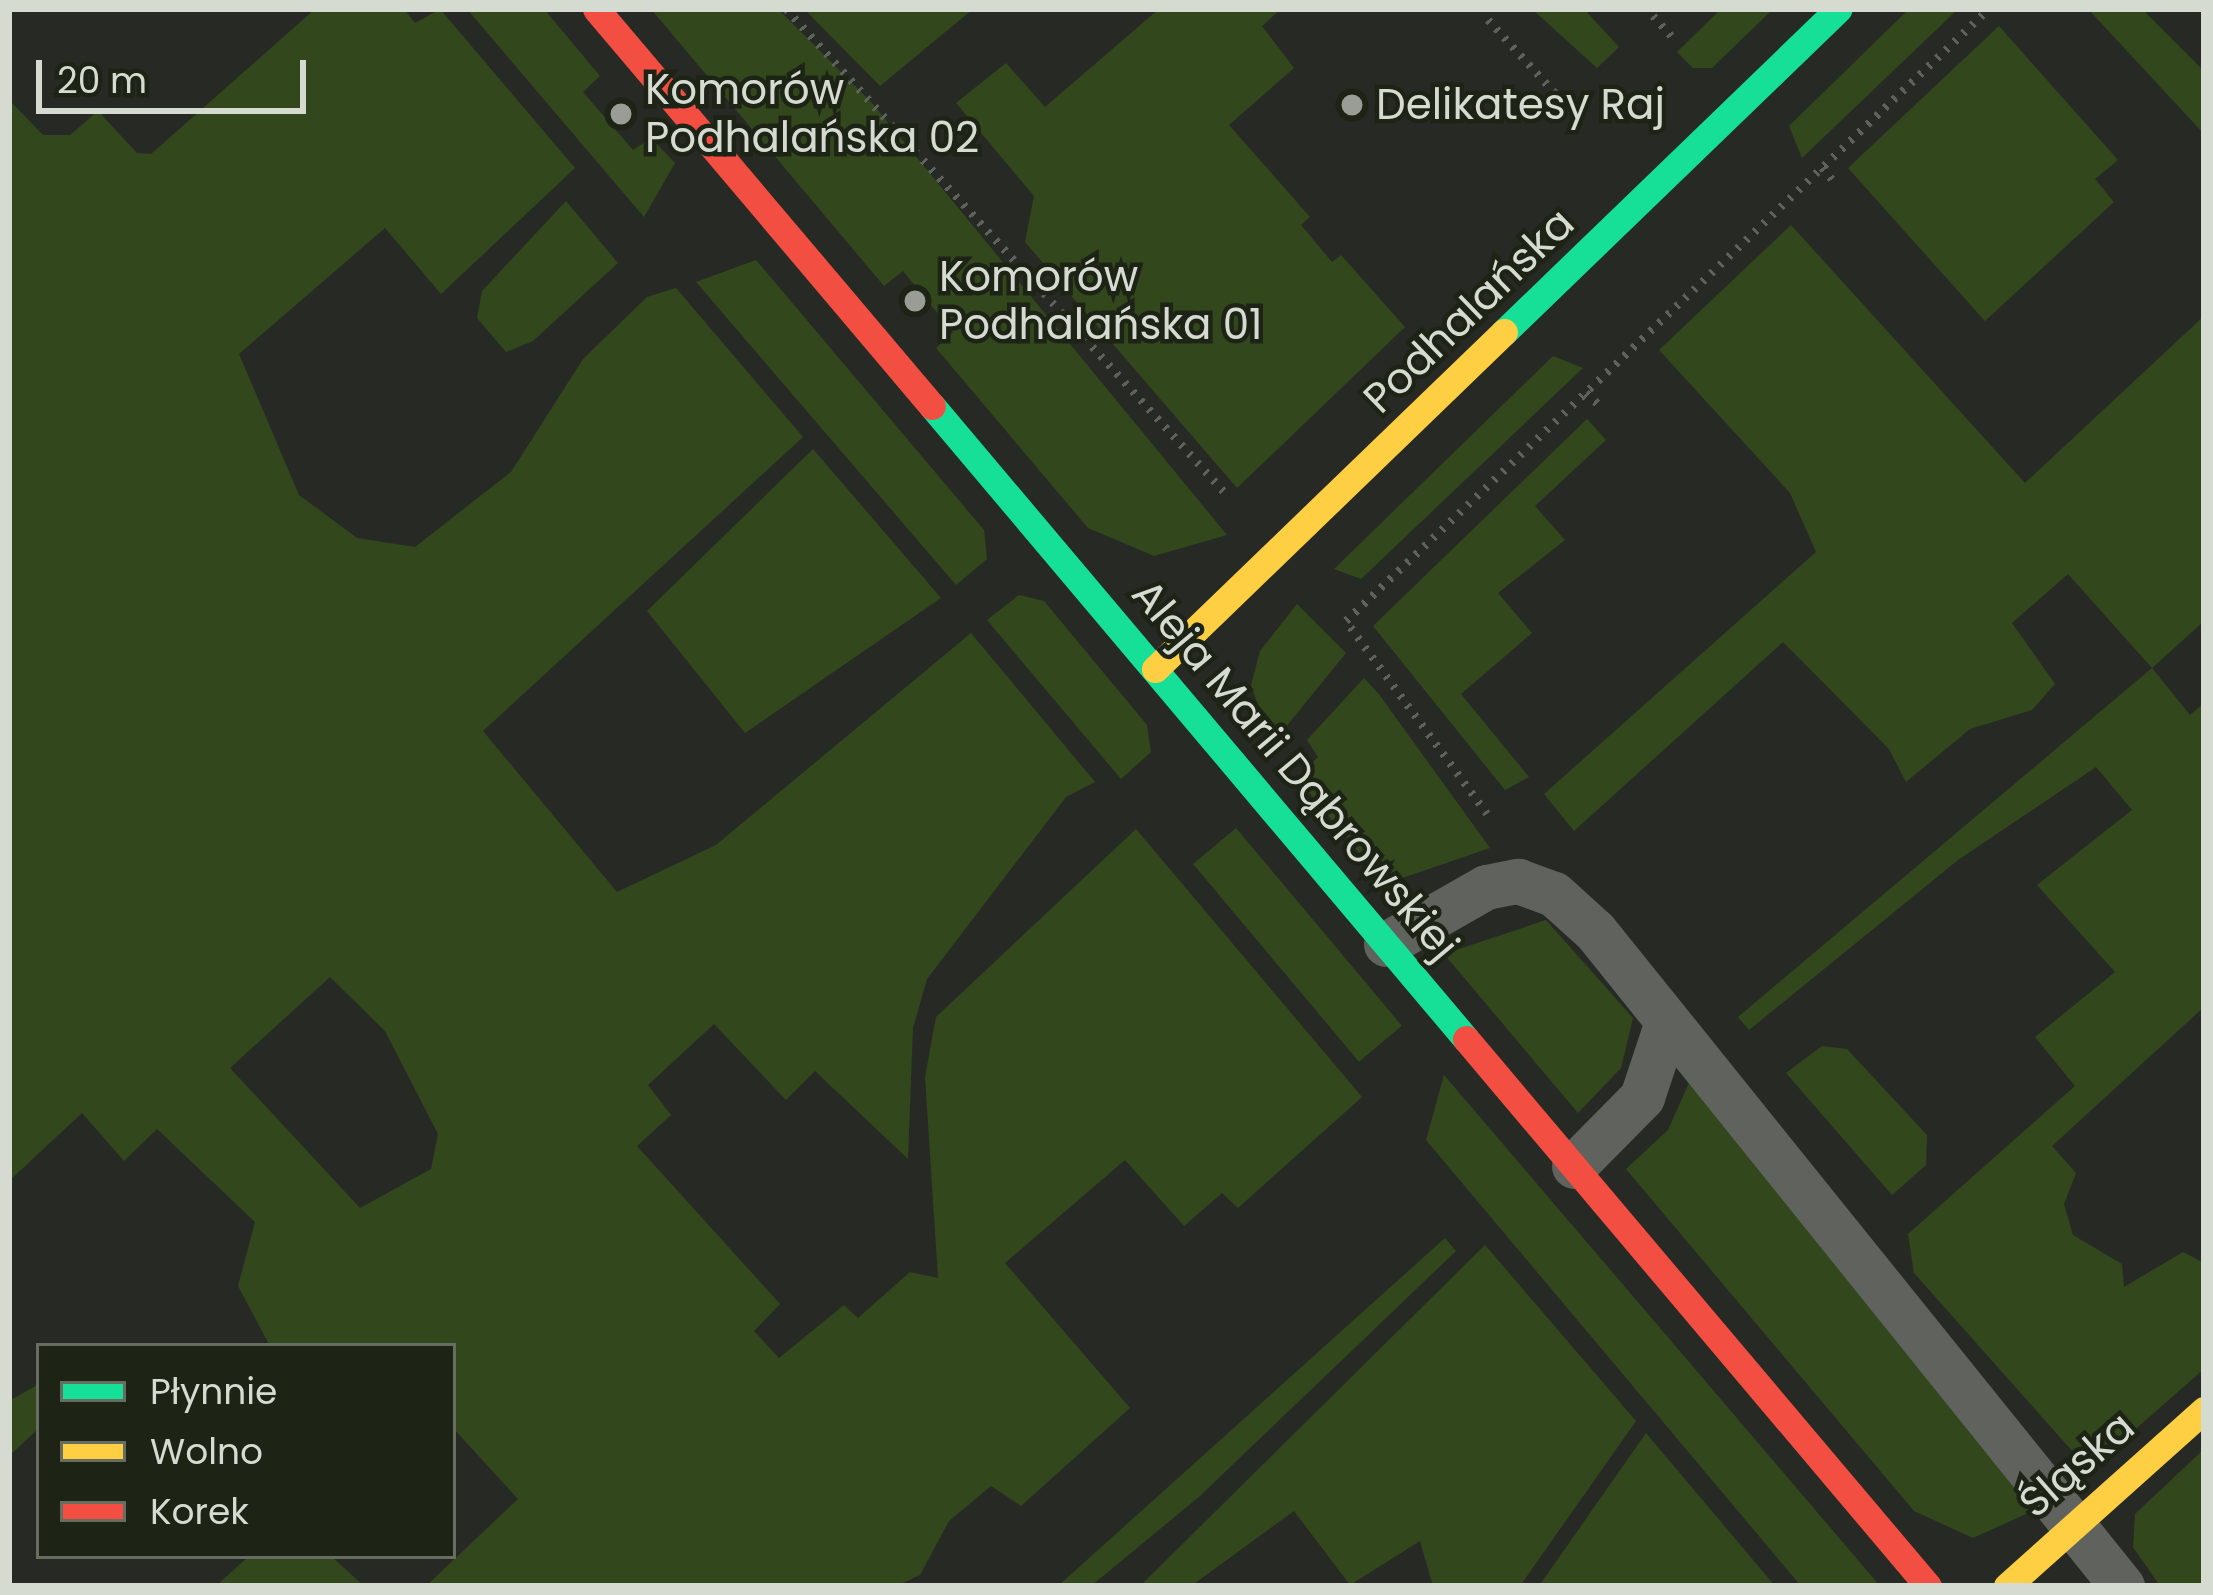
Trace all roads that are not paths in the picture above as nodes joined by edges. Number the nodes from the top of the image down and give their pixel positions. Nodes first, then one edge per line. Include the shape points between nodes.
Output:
1 (596, 9) edge
2 (1838, 9) edge
3 (1155, 669) junction
4 (1386, 944) junction
5 (1667, 1022) junction
6 (1574, 1166) junction
7 (2204, 1410) edge
8 (2075, 1524) junction
9 (1928, 1586) edge
10 (2007, 1586) edge
11 (2122, 1586) edge

1 - 3 street, Aleja Marii Dąbrowskiej
2 - 3 street, Podhalańska
3 - 4 street, Aleja Marii Dąbrowskiej
4 - 5 lane via 1464,893 1538,884 1595,931
4 - 6 street, Aleja Marii Dąbrowskiej
5 - 6 lane via 1642,1097
5 - 8 lane
6 - 9 street, Aleja Marii Dąbrowskiej
7 - 8 street, Śląska
8 - 10 street, Śląska
8 - 11 lane

